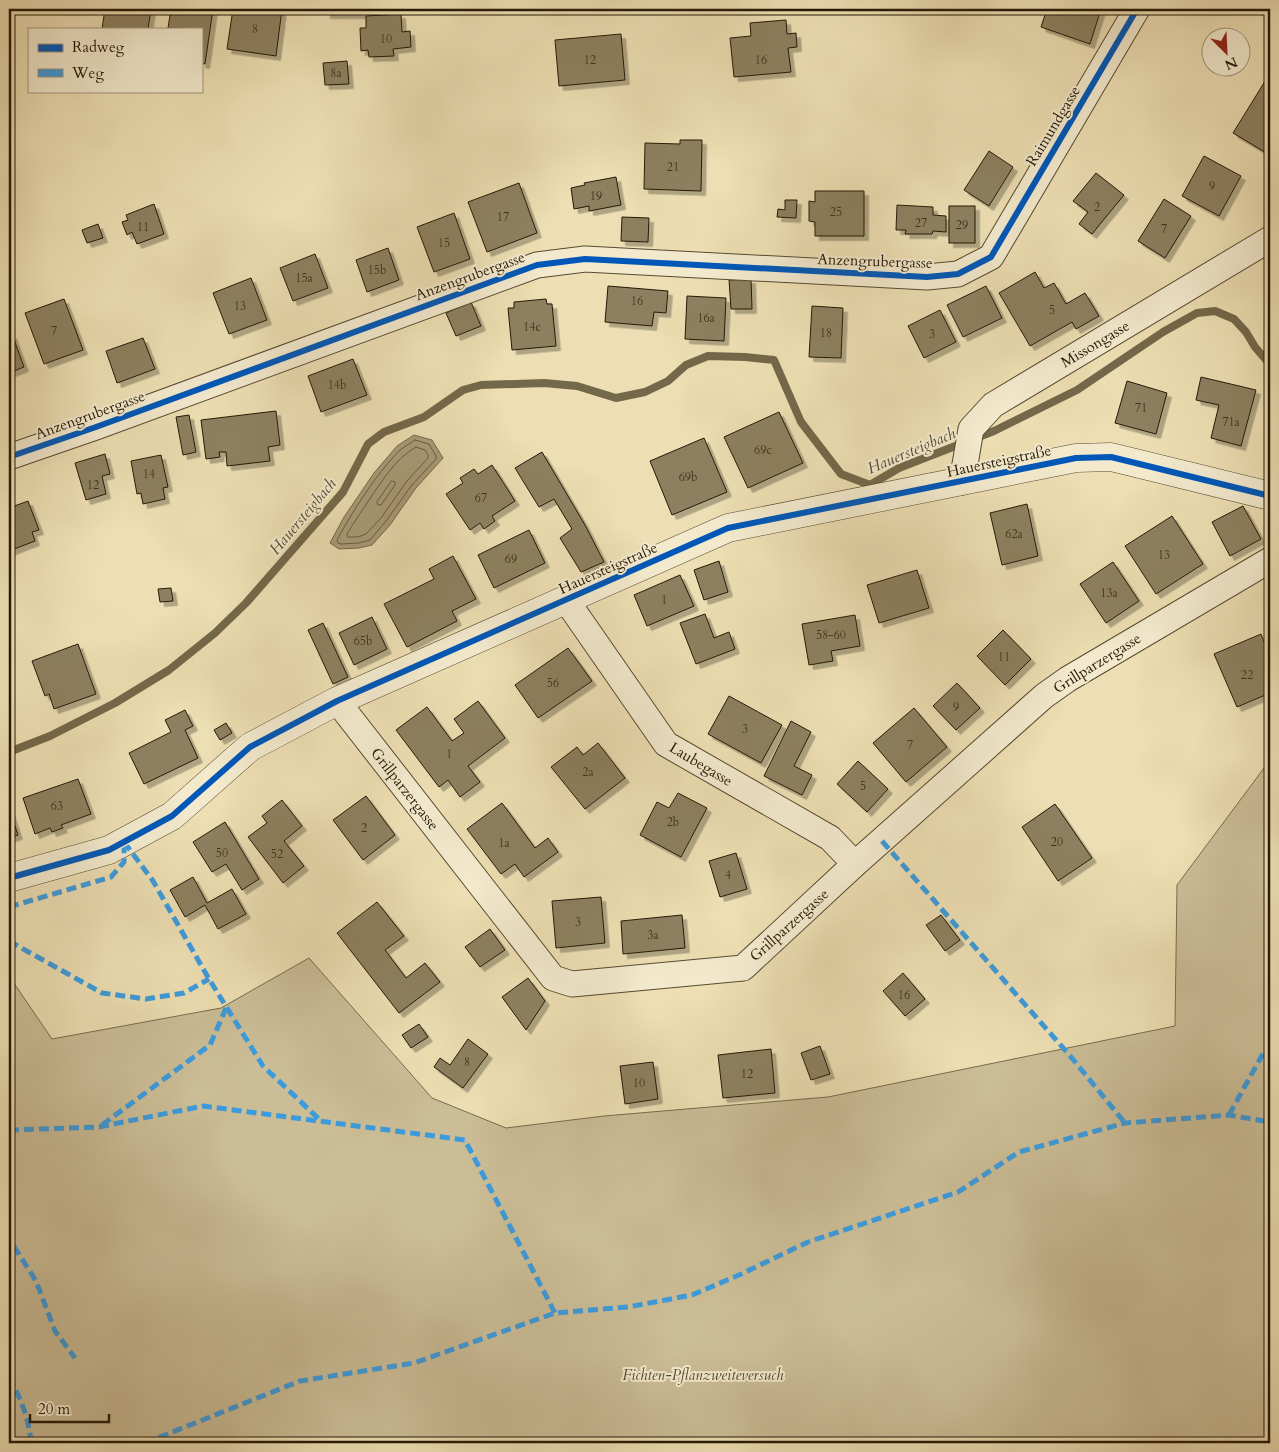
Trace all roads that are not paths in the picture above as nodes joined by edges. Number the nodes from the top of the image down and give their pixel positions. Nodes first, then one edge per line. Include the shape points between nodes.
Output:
1 (1137, 9) edge
2 (1270, 239) edge
3 (991, 257) joint
4 (9, 457) edge
5 (964, 475) junction
6 (1270, 496) edge
7 (1270, 560) edge
8 (566, 600) junction
9 (337, 701) junction
10 (855, 864) junction
11 (9, 878) edge

1 - 3 street, Raimundgasse
2 - 5 street, Missongasse via 993,405 972,429
3 - 4 street, Anzengrubergasse via 958,274 927,277 585,259 537,265
5 - 6 street, Hauersteigstraße via 1076,458 1111,457
5 - 8 street, Hauersteigstraße via 728,528
7 - 10 street, Grillparzergasse via 1044,696
8 - 9 street, Hauersteigstraße
8 - 10 street, Laubegasse via 666,744 830,838
9 - 10 street, Grillparzergasse via 552,978 572,984 743,968
9 - 11 street, Hauersteigstraße via 250,747 172,816 109,850

